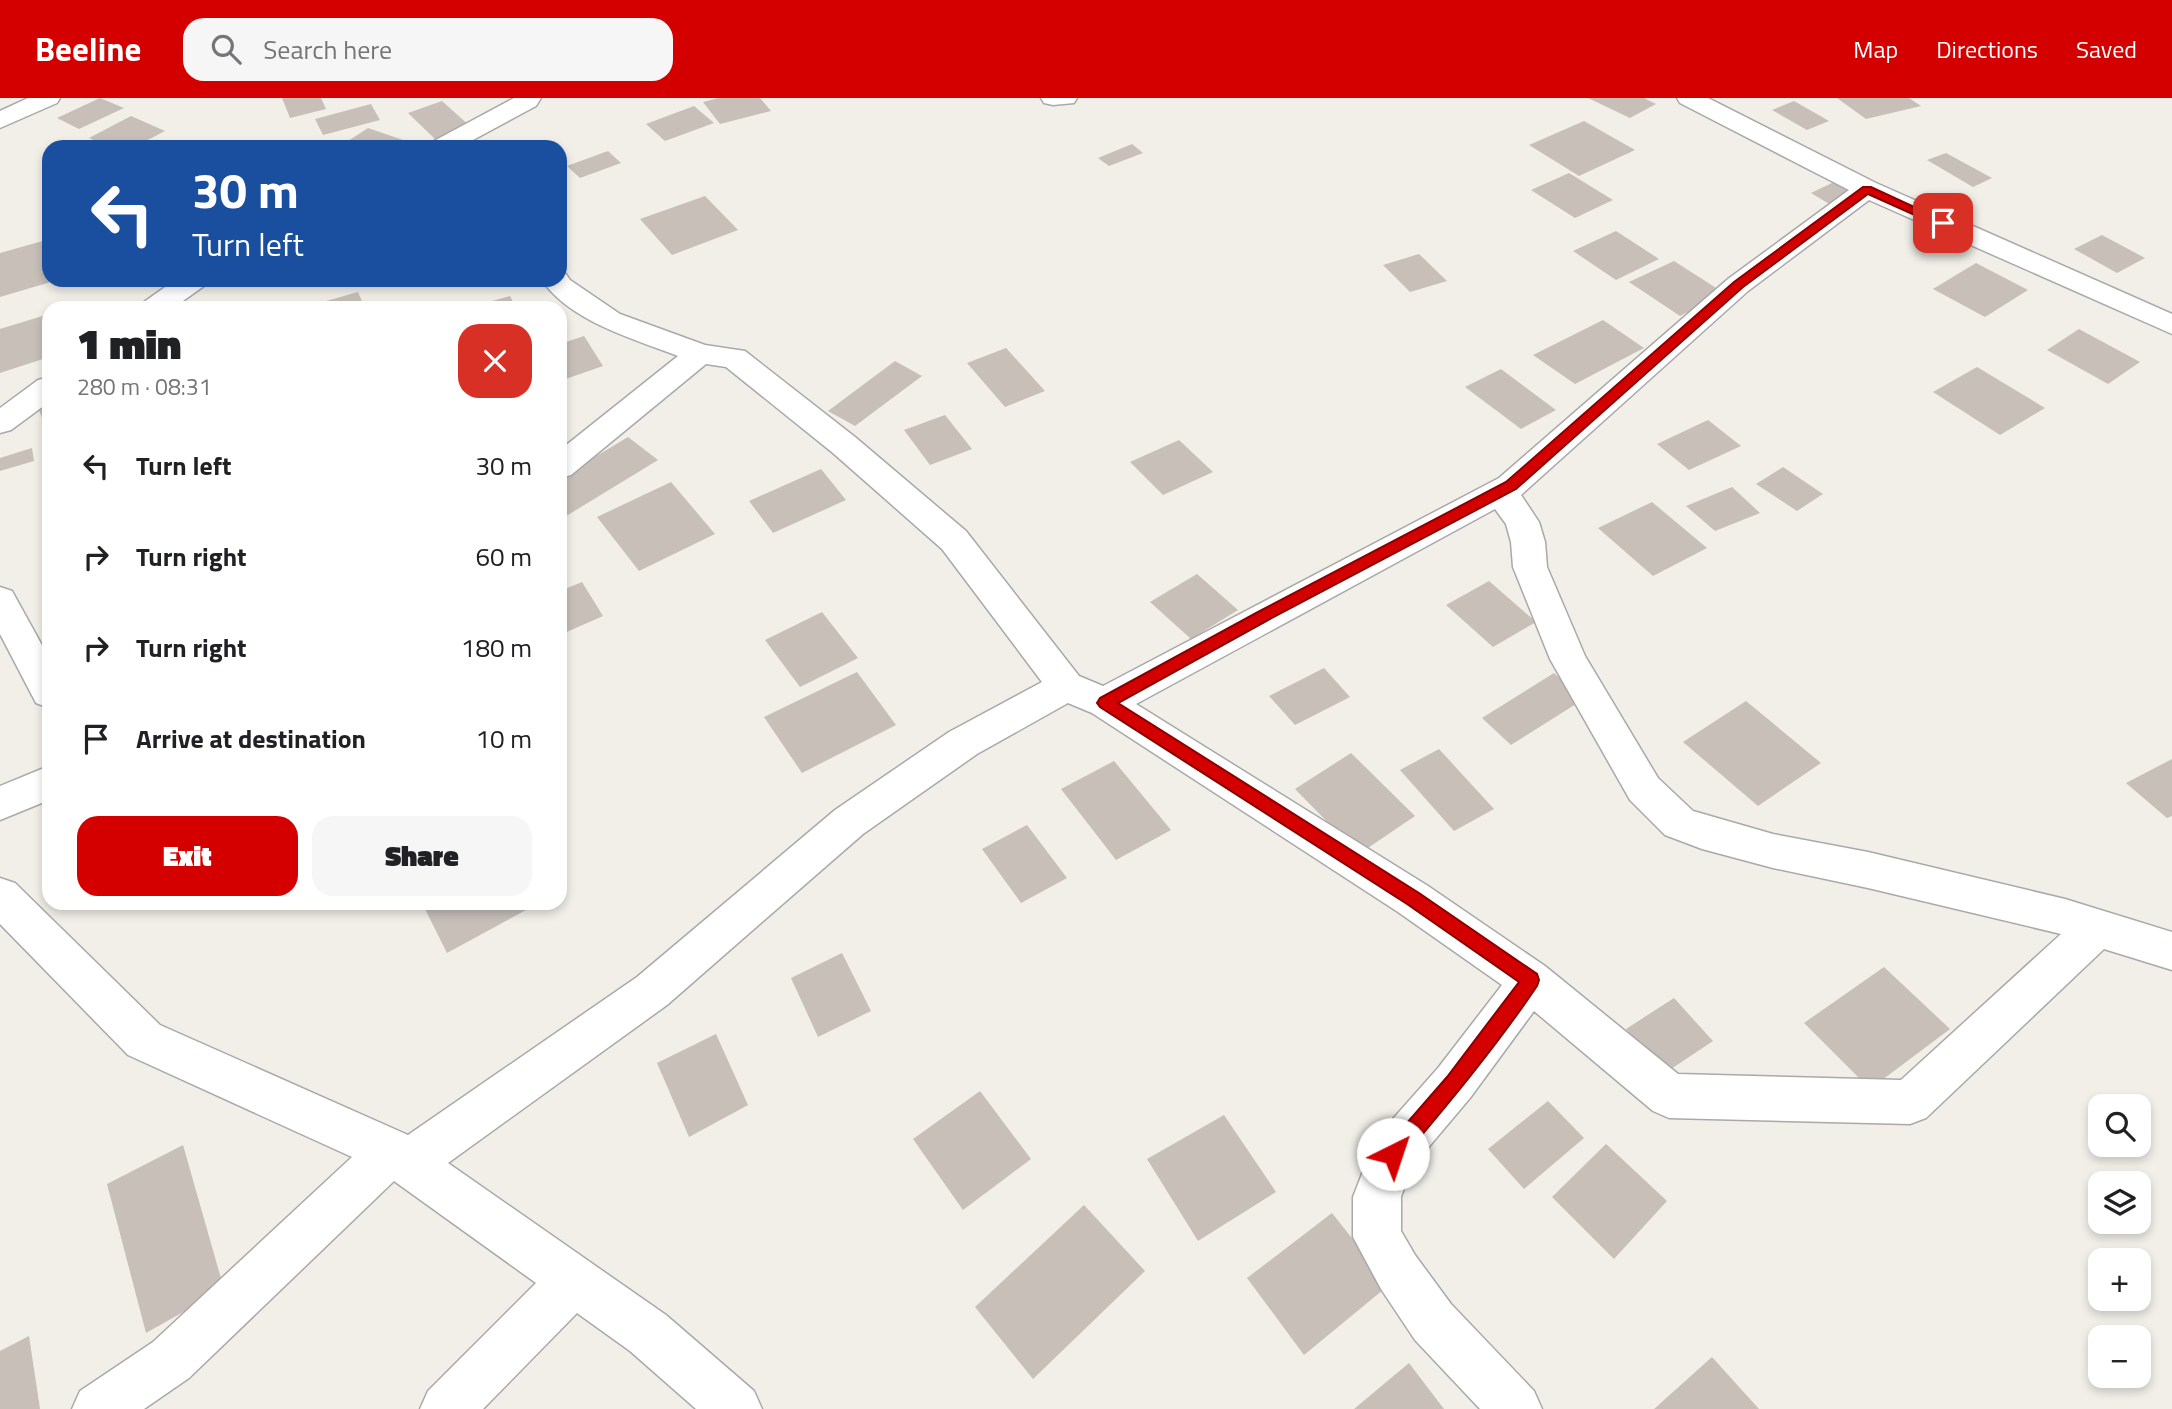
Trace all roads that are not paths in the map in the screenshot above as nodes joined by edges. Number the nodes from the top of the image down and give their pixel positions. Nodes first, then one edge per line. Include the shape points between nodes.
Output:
1 (48, 98) edge
2 (528, 98) edge
3 (1053, 98) edge
4 (1065, 98) edge
5 (1689, 98) edge
6 (0, 120) edge
7 (454, 140) edge
8 (1867, 189) junction
9 (184, 287) edge
10 (561, 287) edge
11 (164, 301) edge
12 (2172, 325) edge
13 (700, 354) junction
14 (42, 390) edge
15 (7, 406) edge
16 (567, 461) edge
17 (1501, 492) junction
18 (0, 600) edge
19 (42, 680) edge
20 (1066, 686) junction
21 (1105, 703) junction
22 (42, 785) edge
23 (0, 804) edge
24 (0, 896) edge
25 (2097, 928) junction
26 (2172, 951) edge
27 (1530, 980) junction
28 (401, 1157) junction
29 (573, 1280) junction
30 (98, 1409) edge
31 (446, 1409) edge
32 (736, 1409) edge
33 (1516, 1409) edge

1 - 6 street
2 - 7 street
3 - 4 street
5 - 8 street
8 - 12 street
8 - 17 street via 1738,285
9 - 11 street
10 - 13 street via 610,320
13 - 16 street
13 - 20 street via 734,358 954,540
14 - 15 street
17 - 21 street
17 - 25 street via 1522,522 1530,567 1568,659 1644,789 1679,823 1762,848
18 - 19 street
20 - 21 street
20 - 28 street via 963,743 849,822 652,991 586,1040
21 - 27 street via 1413,898
22 - 23 street
24 - 28 street via 144,1040
25 - 26 street
25 - 27 street via 1910,1102 1669,1096
27 - 33 street via 1454,1083 1393,1154 1377,1197 1377,1237 1398,1272 1433,1322
28 - 29 street
28 - 30 street via 171,1360
29 - 31 street
29 - 32 street via 648,1333

